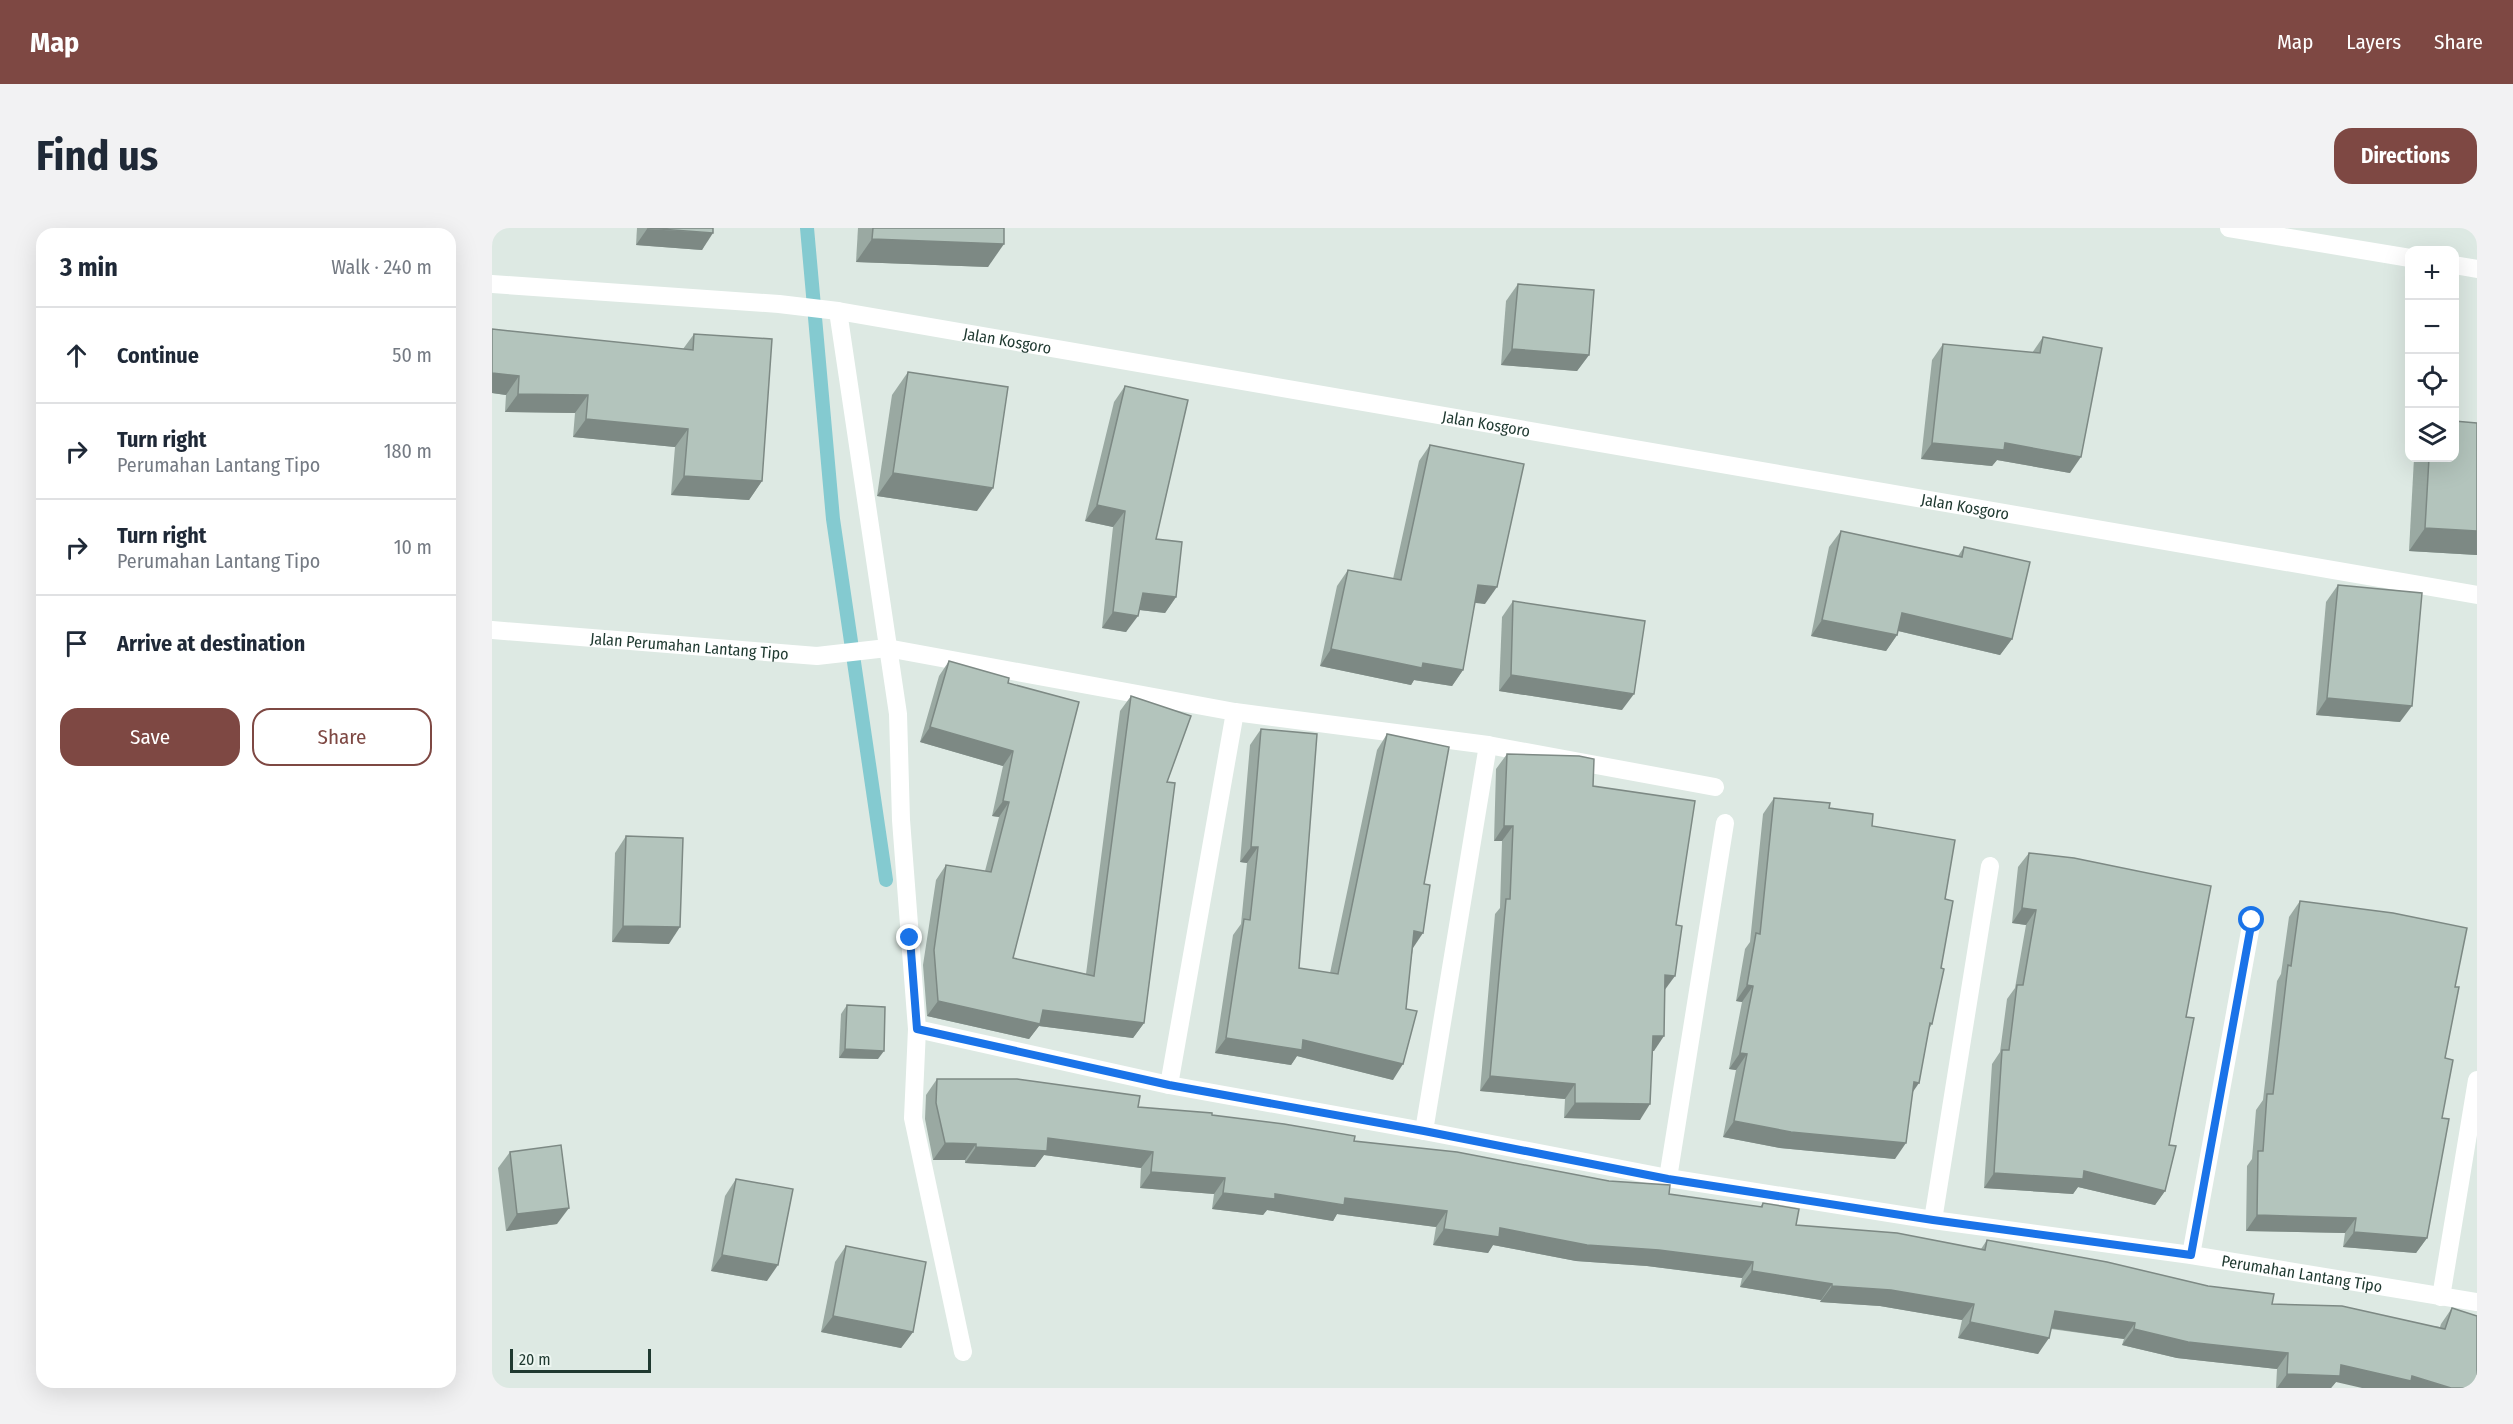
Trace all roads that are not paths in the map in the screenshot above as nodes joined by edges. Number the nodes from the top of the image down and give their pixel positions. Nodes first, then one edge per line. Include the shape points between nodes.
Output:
1 (2229, 228) edge
2 (2405, 257) edge
3 (2459, 266) edge
4 (2477, 269) edge
5 (492, 284) edge
6 (836, 311) junction
7 (2477, 595) edge
8 (492, 630) edge
9 (885, 648) junction
10 (1235, 711) junction
11 (1488, 745) junction
12 (1715, 787) dead end
13 (1725, 822) dead end
14 (1990, 866) dead end
15 (2252, 920) dead end
16 (917, 1029) junction
17 (2477, 1080) edge
18 (1169, 1085) junction
19 (1424, 1131) junction
20 (1668, 1179) junction
21 (1933, 1220) junction
22 (2191, 1255) junction
23 (2441, 1297) junction
24 (2477, 1302) edge
25 (963, 1352) dead end

1 - 2 street
3 - 4 street
5 - 6 street, Jalan Kosgoro
6 - 7 street, Jalan Kosgoro
6 - 9 street
8 - 9 street, Jalan Perumahan Lantang Tipo via 816,656
9 - 10 street, Jalan Perumahan Lantang Tipo
9 - 16 street via 898,714 901,820
10 - 11 street, Jalan Perumahan Lantang Tipo
10 - 18 street
11 - 12 street, Jalan Perumahan Lantang Tipo
11 - 19 street
13 - 20 street
14 - 21 street
15 - 22 street
16 - 18 street, Perumahan Lantang Tipo
16 - 25 street via 914,1127
17 - 23 street
18 - 19 street, Perumahan Lantang Tipo
19 - 20 street, Perumahan Lantang Tipo
20 - 21 street, Perumahan Lantang Tipo
21 - 22 street, Perumahan Lantang Tipo
22 - 23 street, Perumahan Lantang Tipo
23 - 24 street, Perumahan Lantang Tipo

